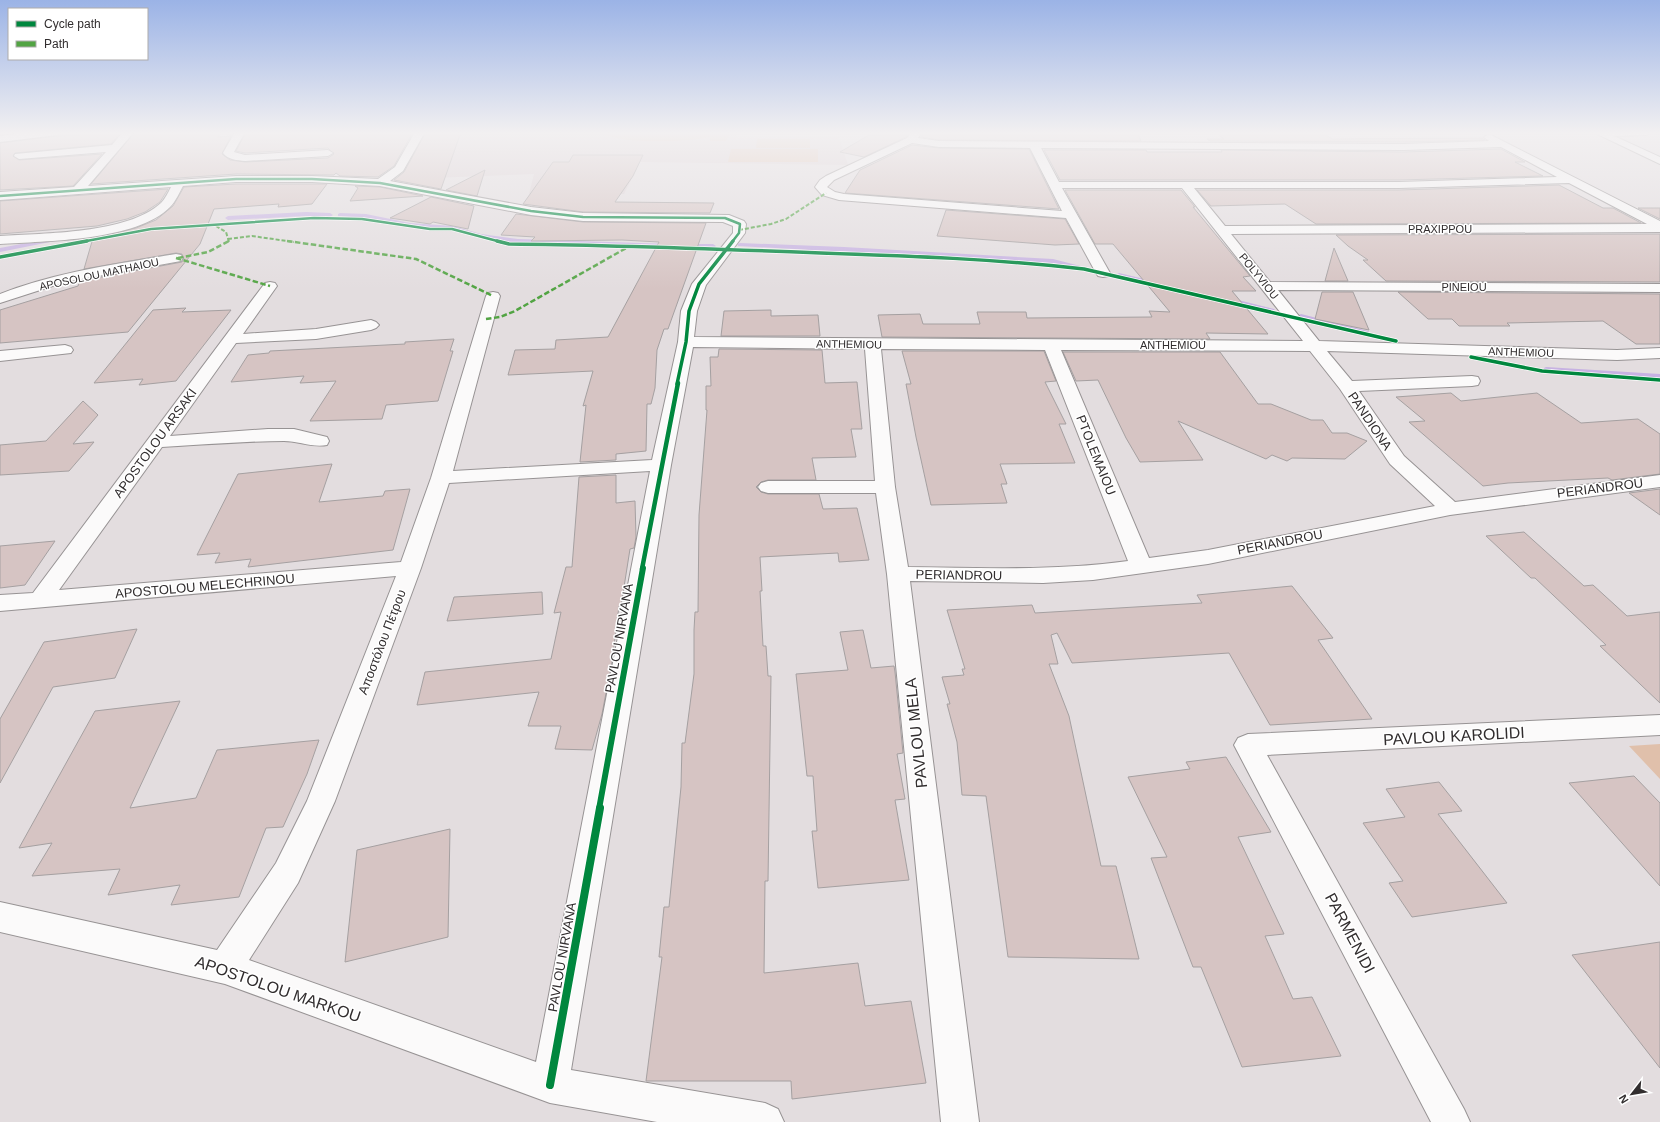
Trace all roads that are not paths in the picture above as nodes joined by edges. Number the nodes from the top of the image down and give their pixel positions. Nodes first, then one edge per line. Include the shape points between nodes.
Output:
1 (83, 184) edge
2 (172, 184) edge
3 (178, 184) edge
4 (387, 184) edge
5 (823, 184) edge
6 (1421, 184) edge
7 (1577, 184) edge
8 (1055, 185) joint
9 (1185, 185) junction
10 (78, 190) junction
11 (0, 196) edge
12 (1070, 215) junction
13 (1660, 227) edge
14 (1220, 230) junction
15 (0, 240) edge
16 (176, 258) dead end
17 (1103, 273) dead end
18 (270, 286) dead end
19 (1268, 286) junction
20 (1660, 288) edge
21 (493, 296) dead end
22 (0, 299) edge
23 (371, 325) dead end
24 (231, 339) junction
25 (686, 342) junction
26 (873, 344) junction
27 (1051, 345) junction
28 (1314, 346) junction
29 (65, 350) dead end
30 (1660, 353) edge
31 (0, 356) edge
32 (1472, 381) dead end
33 (1347, 386) junction
34 (320, 441) dead end
35 (156, 442) junction
36 (661, 465) junction
37 (441, 478) junction
38 (1660, 481) edge
39 (768, 487) dead end
40 (885, 487) junction
41 (1450, 509) junction
42 (1141, 565) junction
43 (410, 568) junction
44 (898, 574) junction
45 (40, 600) junction
46 (0, 603) edge
47 (1660, 725) edge
48 (1248, 745) joint
49 (0, 917) edge
50 (225, 968) junction
51 (550, 1085) junction
52 (765, 1122) edge
53 (960, 1122) edge
54 (1451, 1122) edge

1 - 10 street
2 - 10 street
3 - 15 street via 165,206 151,216 134,223 101,230
4 - 25 street, PAVLOU NIRVANA via 493,205 583,217 725,218 740,224 739,233 699,284 690,311
5 - 12 street via 822,189 826,193 835,196
6 - 9 street
7 - 13 street
8 - 9 street
8 - 12 street
9 - 14 street, POLYVIOU
10 - 11 street
12 - 17 street
13 - 14 street, PRAXIPPOU
14 - 19 street, POLYVIOU
16 - 22 street, APOSOLOU MATHAIOU via 41,285
18 - 24 street, APOSTOLOU ARSAKI
19 - 20 street, PINEIOU
19 - 28 street, POLYVIOU
21 - 37 street, Αποστόλου Πέτρου
23 - 24 street via 316,334
24 - 35 street, APOSTOLOU ARSAKI
25 - 26 street, ANTHEMIOU
25 - 36 street, PAVLOU NIRVANA
26 - 27 street, ANTHEMIOU
26 - 40 street, PAVLOU MELA
27 - 28 street, ANTHEMIOU
27 - 42 street, PTOLEMAIOU
28 - 30 street, ANTHEMIOU via 1617,355
28 - 33 street, POLYVIOU
29 - 31 street
32 - 33 street, PANDIONA
33 - 41 street, PANDIONA via 1397,460
34 - 35 street via 294,435 268,435
35 - 45 street, APOSTOLOU ARSAKI
36 - 37 street
36 - 51 street, PAVLOU NIRVANA
37 - 43 street, Αποστόλου Πέτρου
38 - 41 street, PERIANDROU
39 - 40 street
40 - 44 street, PAVLOU MELA
41 - 42 street, PERIANDROU via 1208,557
42 - 44 street, PERIANDROU via 1043,576
43 - 45 street, APOSTOLOU MELECHRINOU
43 - 50 street, Αποστόλου Πέτρου via 321,801 287,873
44 - 53 street, PAVLOU MELA
45 - 46 street, APOSTOLOU MELECHRINOU
47 - 48 street, PAVLOU KAROLIDI
48 - 54 street, PARMENIDI
49 - 50 street, APOSTOLOU MARKOU
50 - 51 street, APOSTOLOU MARKOU
51 - 52 street

